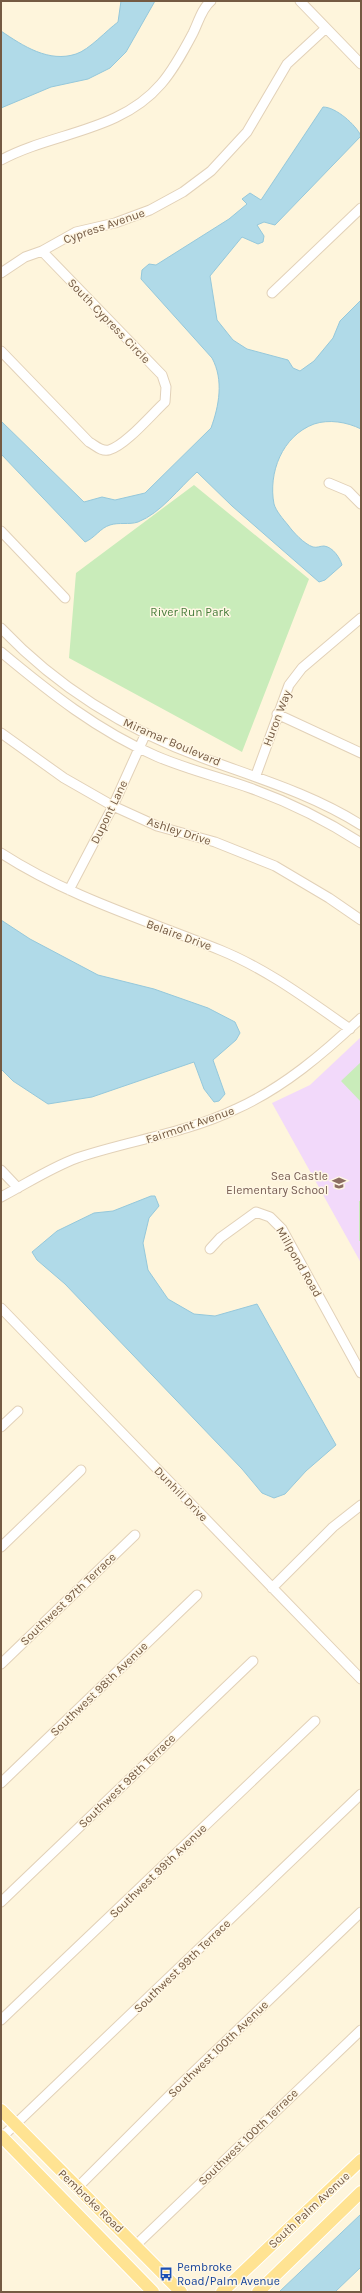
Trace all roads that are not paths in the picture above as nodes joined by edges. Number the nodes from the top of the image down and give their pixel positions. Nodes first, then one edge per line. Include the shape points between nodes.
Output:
1 (210, 1) edge
2 (300, 1) edge
3 (326, 28) junction
4 (361, 64) edge
5 (1, 160) edge
6 (361, 208) edge
7 (42, 251) junction
8 (1, 273) edge
9 (272, 293) dead end
10 (1, 351) edge
11 (329, 483) dead end
12 (361, 504) edge
13 (1, 531) edge
14 (65, 598) dead end
15 (361, 618) edge
16 (1, 628) edge
17 (1, 652) edge
18 (277, 714) junction
19 (1, 733) edge
20 (146, 733) junction
21 (139, 748) junction
22 (361, 753) edge
23 (256, 776) junction
24 (114, 806) junction
25 (361, 825) edge
26 (361, 843) edge
27 (1, 853) edge
28 (69, 890) junction
29 (361, 920) edge
30 (361, 1018) edge
31 (350, 1029) junction
32 (1, 1170) edge
33 (18, 1188) junction
34 (1, 1197) edge
35 (210, 1249) dead end
36 (1, 1308) edge
37 (361, 1373) edge
38 (18, 1411) dead end
39 (1, 1427) edge
40 (82, 1470) dead end
41 (361, 1505) edge
42 (135, 1535) dead end
43 (1, 1547) edge
44 (272, 1588) junction
45 (197, 1595) dead end
46 (253, 1661) dead end
47 (1, 1664) edge
48 (361, 1679) edge
49 (315, 1721) dead end
50 (1, 1783) edge
51 (361, 1794) edge
52 (1, 1902) edge
53 (361, 1912) edge
54 (1, 2020) edge
55 (361, 2030) edge
56 (1, 2110) edge
57 (15, 2125) junction
58 (2, 2137) edge
59 (361, 2160) edge
60 (77, 2188) junction
61 (361, 2192) edge
62 (136, 2245) junction
63 (153, 2292) edge
64 (181, 2292) edge
65 (222, 2292) edge
66 (258, 2292) edge

1 - 5 street via 161,85 137,106 96,127 43,141
2 - 3 street
3 - 4 street
3 - 7 street, Cypress Avenue via 287,64 247,132 215,168 183,192 150,210 115,223 76,232
6 - 9 street
7 - 8 street, Cypress Avenue via 25,257
7 - 10 street, South Cypress Circle via 162,376 167,395 165,402 119,445 102,450 89,442
11 - 12 street via 348,490
13 - 14 street
15 - 18 street, Huron Way via 302,668 289,685
16 - 20 street, Miramar Boulevard via 31,658 73,691
17 - 21 street, Miramar Boulevard via 75,710
18 - 22 street
18 - 23 street, Huron Way
19 - 24 street, Ashley Drive via 64,778
20 - 21 street, Dupont Lane
20 - 23 street, Miramar Boulevard via 202,758
21 - 24 street, Dupont Lane
21 - 26 street, Miramar Boulevard via 271,797 315,817
23 - 25 street, Miramar Boulevard via 323,804
24 - 28 street, Dupont Lane
24 - 29 street, Ashley Drive via 157,826 215,842 275,866
27 - 28 street, Belaire Drive via 28,871
28 - 31 street, Belaire Drive via 135,919 221,950 278,979
30 - 31 street, Fairmont Avenue
31 - 33 street, Fairmont Avenue via 307,1066 237,1109 182,1130 75,1159
32 - 33 street
33 - 34 street, Fairmont Avenue
35 - 37 street, Millpond Road via 220,1238 256,1212 270,1217 282,1229
36 - 44 street, Dunhill Drive
38 - 39 street
40 - 43 street
41 - 44 street via 333,1526
42 - 47 street, Southwest 97th Terrace
44 - 48 street, Dunhill Drive
45 - 50 street, Southwest 98th Avenue
46 - 52 street, Southwest 98th Terrace
49 - 54 street, Southwest 99th Avenue
51 - 57 street, Southwest 99th Terrace
53 - 60 street, Southwest 100th Avenue via 180,2085
55 - 62 street, Southwest 100th Terrace
56 - 57 main road, Pembroke Road
57 - 58 street, Southwest 99th Terrace
57 - 60 main road, Pembroke Road
58 - 63 main road, Pembroke Road
59 - 65 main road, South Palm Avenue
60 - 62 main road, Pembroke Road
61 - 66 main road, South Palm Avenue
62 - 64 main road, Pembroke Road

